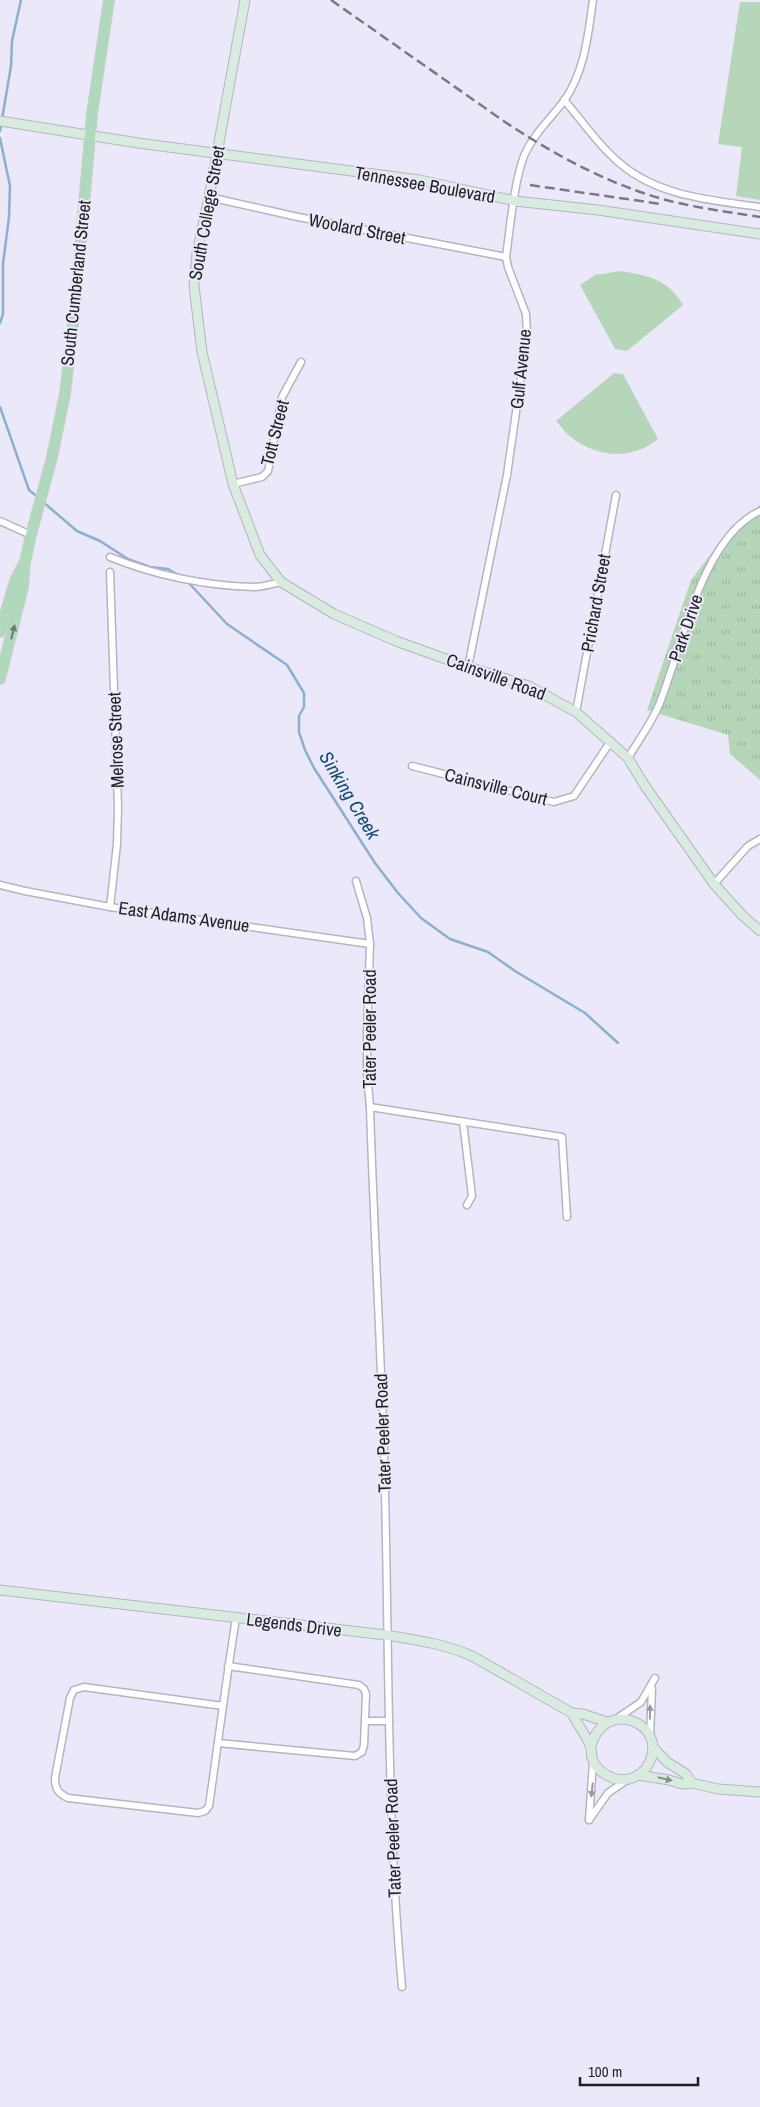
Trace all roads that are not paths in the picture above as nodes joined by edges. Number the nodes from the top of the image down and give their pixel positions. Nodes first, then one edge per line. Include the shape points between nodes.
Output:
1 (109, 0) edge
2 (245, 0) edge
3 (594, 0) edge
4 (564, 100) junction
5 (0, 120) edge
6 (90, 134) junction
7 (217, 153) junction
8 (209, 198) junction
9 (515, 201) junction
10 (760, 207) edge
11 (760, 234) edge
12 (506, 257) junction
13 (301, 362) dead end
14 (233, 484) junction
15 (616, 495) dead end
16 (760, 511) edge
17 (0, 521) edge
18 (31, 535) junction
19 (110, 557) dead end
20 (25, 562) junction
21 (110, 572) dead end
22 (281, 582) junction
23 (0, 632) edge
24 (468, 667) junction
25 (0, 679) edge
26 (576, 712) junction
27 (611, 741) junction
28 (628, 758) junction
29 (412, 766) dead end
30 (760, 839) edge
31 (356, 881) dead end
32 (714, 884) junction
33 (0, 885) edge
34 (110, 907) junction
35 (760, 931) edge
36 (370, 944) junction
37 (370, 1108) junction
38 (462, 1122) junction
39 (467, 1205) dead end
40 (567, 1217) dead end
41 (0, 1590) edge
42 (236, 1618) junction
43 (386, 1635) junction
44 (228, 1666) junction
45 (655, 1678) dead end
46 (652, 1686) junction
47 (223, 1706) junction
48 (569, 1712) junction
49 (616, 1719) junction
50 (365, 1721) junction
51 (389, 1721) junction
52 (606, 1722) junction
53 (650, 1737) junction
54 (218, 1743) junction
55 (591, 1746) junction
56 (653, 1748) junction
57 (593, 1759) junction
58 (638, 1775) junction
59 (629, 1779) junction
60 (692, 1783) junction
61 (760, 1792) edge
62 (402, 1987) dead end

1 - 6 main road, South Cumberland Street
2 - 7 street, South College Street
3 - 4 street, Gulf Avenue via 587,48 573,86
4 - 9 street, Gulf Avenue via 532,140 520,167
4 - 10 street via 615,159 647,182 680,194
5 - 6 street, Tennessee Boulevard
6 - 7 street, Tennessee Boulevard
6 - 18 main road, South Cumberland Street via 65,394
7 - 8 street, South College Street
7 - 9 street, Tennessee Boulevard via 420,180
8 - 12 street, Woolard Street
8 - 14 street, South College Street via 197,253 194,286 202,352
9 - 11 street, Tennessee Boulevard
9 - 12 street, Gulf Avenue
12 - 24 street, Gulf Avenue via 526,314 527,334 507,475
13 - 14 street, Tott Street via 282,397 268,471 262,477
14 - 22 street, Cainsville Road via 260,555
15 - 26 street, Prichard Street
16 - 28 street, Park Drive via 748,517 727,538 705,574 658,707
17 - 18 street
18 - 20 main road, South Cumberland Street
19 - 22 street via 141,570 215,583 256,587
20 - 23 main road, South Cumberland Street via 15,581
25 -> 20 main road, South Cumberland Street via 24,587
21 - 34 street, Melrose Street via 118,844
22 - 24 street, Cainsville Road via 341,618
24 - 26 street, Cainsville Road via 529,686
26 - 27 street, Cainsville Road
27 - 28 street, Cainsville Road
27 - 29 street, Cainsville Court via 574,796 554,802
28 - 32 street, Cainsville Road
30 - 32 street via 748,846
31 - 36 street, Tater Peeler Road via 367,918
32 - 35 street, Cainsville Road
33 - 34 street, East Adams Avenue
34 - 36 street, East Adams Avenue
36 - 37 street, Tater Peeler Road via 367,1041
37 - 38 street
37 - 43 street, Tater Peeler Road via 383,1402
38 - 39 street via 472,1196
38 - 40 street via 562,1137
41 - 42 street, Legends Drive
42 - 43 street, Legends Drive
42 - 44 street
43 - 48 street, Legends Drive via 455,1648
43 - 51 street, Tater Peeler Road
44 - 47 street
44 - 50 street via 358,1685 366,1694
45 - 46 street
46 - 49 street via 638,1705
53 -> 46 street
47 - 54 street
47 - 54 street via 84,1687 74,1690 55,1788 68,1798 205,1811 209,1806
48 - 52 street, Legends Drive
48 - 55 street, Legends Drive
49 - 52 street
49 - 53 street via 637,1722
50 - 51 street
50 - 54 street via 364,1746 362,1752 355,1756
51 - 62 street, Tater Peeler Road via 397,1942
52 - 55 street via 599,1728
53 - 56 street
55 - 57 street, Legends Drive
56 - 58 street via 649,1763
56 - 60 street via 686,1774
57 - 59 street via 610,1777
57 -> 59 street via 589,1820 608,1793
58 - 59 street
58 -> 60 street
60 - 61 street via 718,1789

